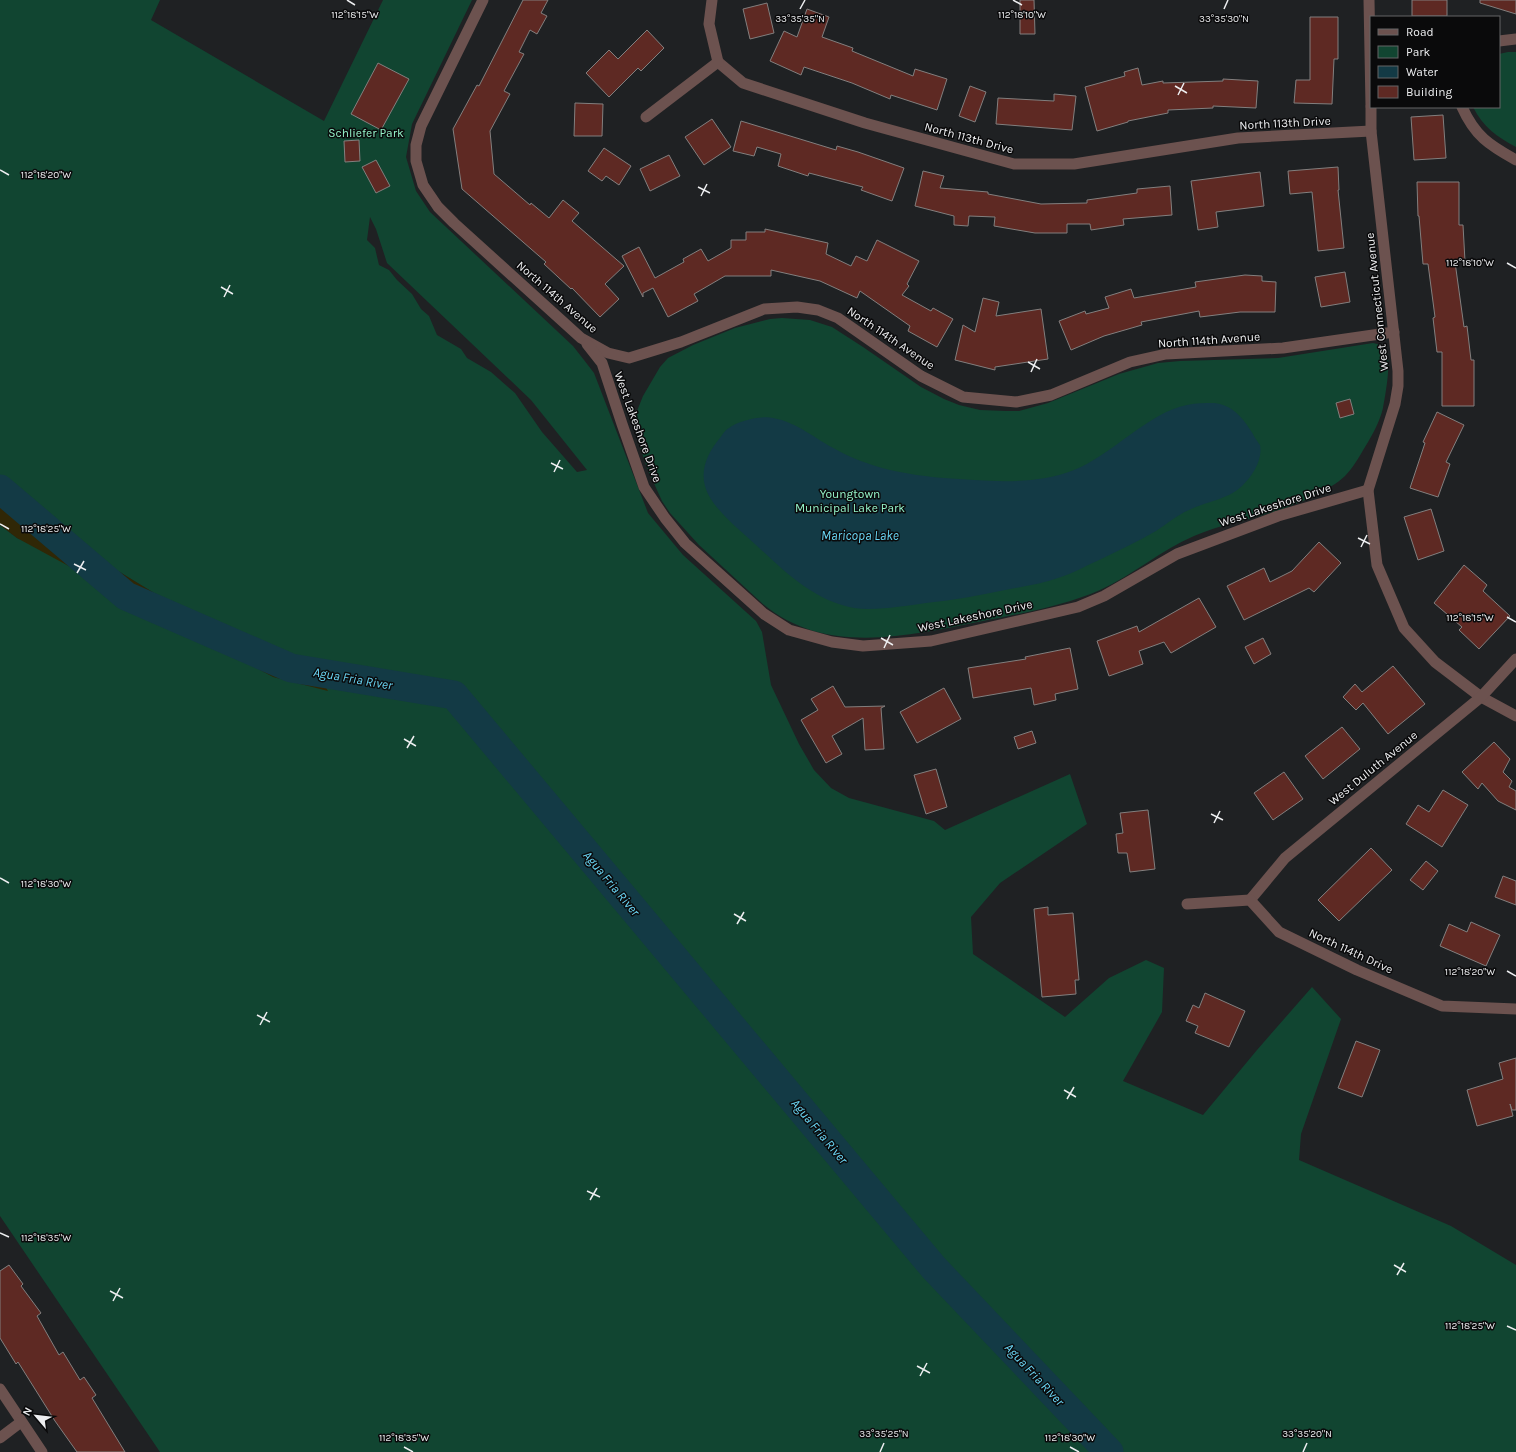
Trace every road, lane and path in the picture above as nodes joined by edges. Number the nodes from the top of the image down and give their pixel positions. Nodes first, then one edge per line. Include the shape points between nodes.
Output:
1 (483, 0) edge
2 (712, 0) edge
3 (1370, 0) edge
4 (1370, 16) edge
5 (1516, 39) edge
6 (1500, 41) edge
7 (718, 62) junction
8 (1371, 108) edge
9 (1463, 108) edge
10 (646, 117) dead end
11 (1371, 131) junction
12 (1516, 160) edge
13 (1394, 332) junction
14 (581, 338) junction
15 (1368, 490) junction
16 (1516, 659) edge
17 (1481, 697) junction
18 (1516, 716) edge
19 (1250, 900) junction
20 (1187, 904) dead end
21 (1516, 1008) edge
22 (0, 1389) edge
23 (21, 1422) junction
24 (0, 1438) edge
25 (42, 1452) edge

1 - 14 street, North 114th Avenue via 421,126 416,145 419,176 430,196 454,223
2 - 7 street via 709,24
3 - 4 street, West Connecticut Avenue
5 - 6 street
7 - 10 street
7 - 11 street, North 113th Drive via 744,83 865,123 1014,164 1074,164 1238,138
8 - 11 street, West Connecticut Avenue
9 - 12 street via 1478,135 1495,149
11 - 13 street, West Connecticut Avenue
13 - 14 street, North 114th Avenue via 1283,348 1166,354 1130,362 1051,395 1016,402 963,397 921,376 838,318 818,310 797,307 764,309 681,342 629,358 608,353
13 - 15 street, West Connecticut Avenue via 1398,386 1395,404
14 - 15 street, West Lakeshore Drive via 602,363 644,487 685,543 764,614 790,630 832,642 863,646 931,641 1078,607 1104,596 1177,554 1278,516
15 - 17 street via 1377,565 1404,628 1435,662
16 - 17 street, West Duluth Avenue
17 - 18 street
17 - 19 street, West Duluth Avenue via 1285,858
19 - 20 street
19 - 21 street, North 114th Drive via 1279,932 1357,970 1442,1006
22 - 23 street
23 - 24 street
23 - 25 street

